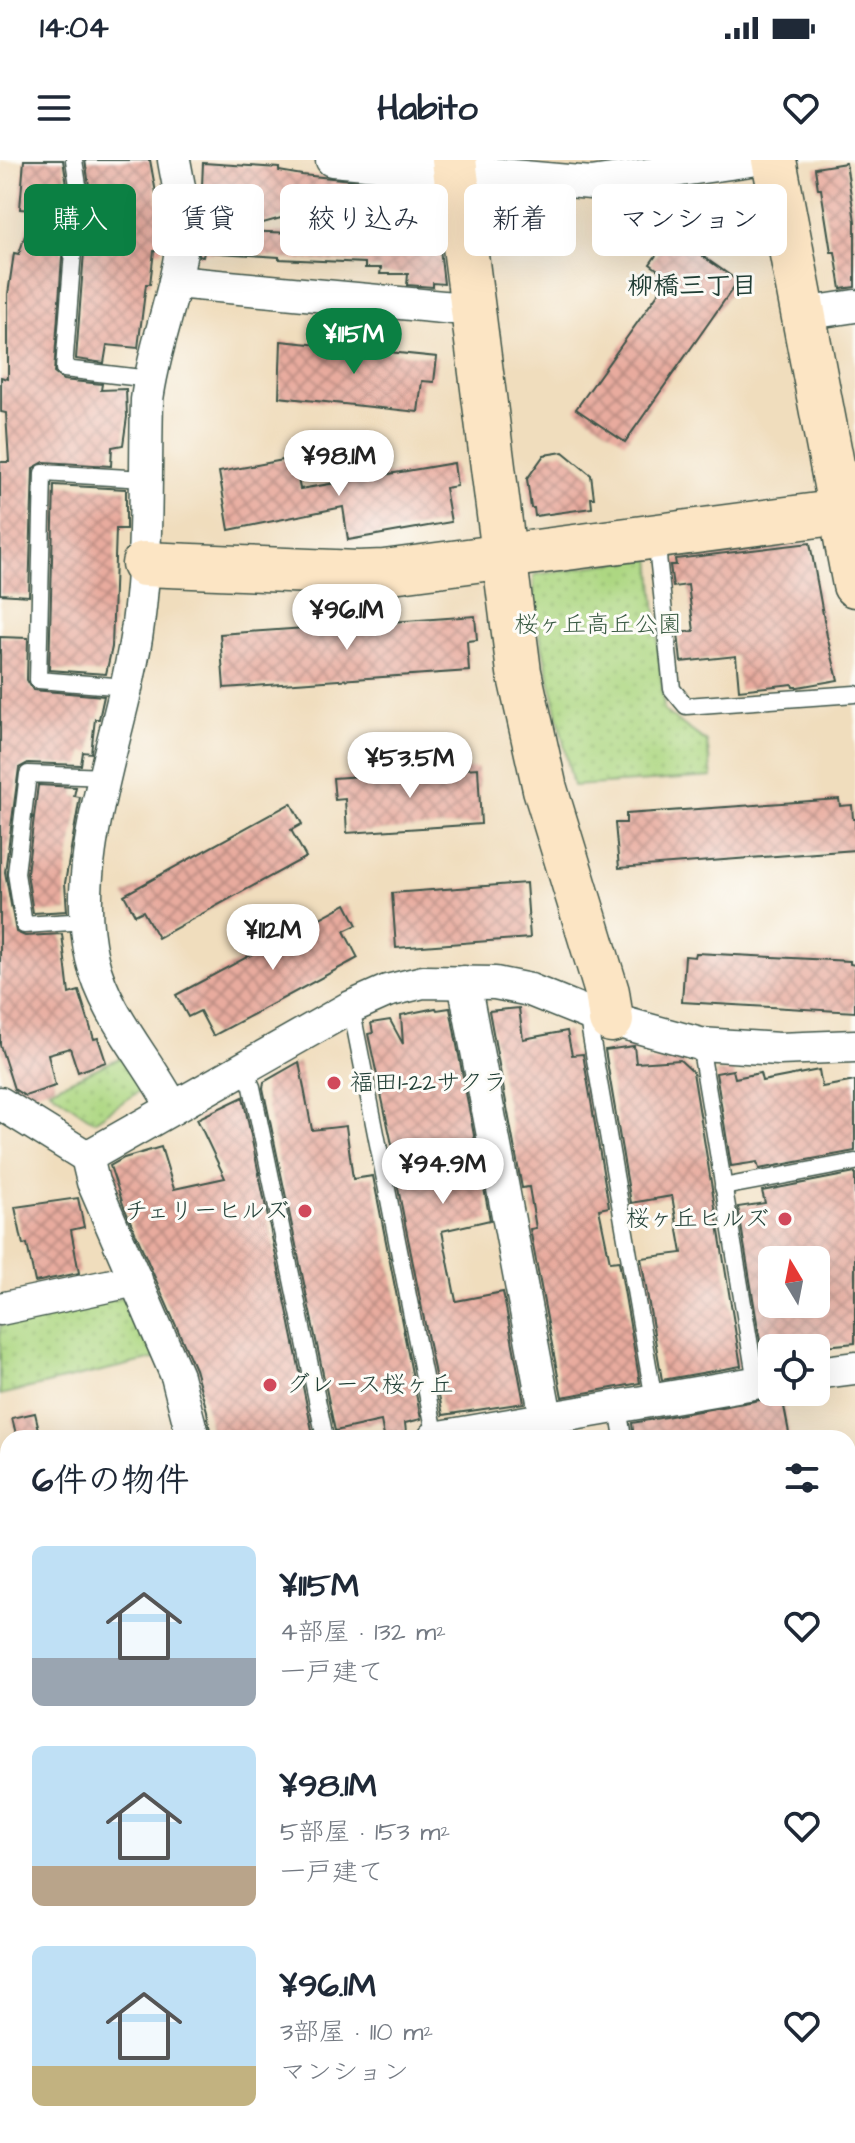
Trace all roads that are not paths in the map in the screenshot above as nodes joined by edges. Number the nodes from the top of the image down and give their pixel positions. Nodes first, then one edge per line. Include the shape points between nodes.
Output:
1 (74, 160) edge
2 (174, 160) edge
3 (332, 160) edge
4 (751, 160) edge
5 (774, 160) edge
6 (455, 166) edge
7 (175, 282) junction
8 (855, 306) edge
9 (475, 310) junction
10 (803, 314) junction
11 (150, 379) junction
12 (145, 479) junction
13 (841, 512) junction
14 (656, 536) junction
15 (503, 555) junction
16 (144, 564) junction
17 (855, 585) edge
18 (127, 687) junction
19 (855, 694) edge
20 (106, 777) junction
21 (87, 921) junction
22 (464, 982) junction
23 (351, 1007) junction
24 (599, 1016) junction
25 (700, 1044) junction
26 (855, 1046) edge
27 (243, 1067) junction
28 (0, 1103) edge
29 (173, 1108) junction
30 (87, 1157) junction
31 (855, 1162) edge
32 (723, 1187) junction
33 (136, 1280) junction
34 (0, 1309) edge
35 (758, 1353) edge
36 (855, 1368) edge
37 (830, 1371) edge
38 (758, 1382) edge
39 (654, 1400) junction
40 (620, 1422) edge
41 (548, 1429) edge
42 (191, 1430) edge
43 (323, 1430) edge
44 (433, 1430) edge

1 - 11 lane via 78,185 64,369
2 - 7 street via 183,211
3 - 6 street
4 - 6 street via 591,183
5 - 10 street
6 - 9 street
7 - 9 street
7 - 11 street
8 - 10 street
9 - 15 street
10 - 13 street
11 - 12 street
12 - 16 street
12 - 18 lane via 43,473 38,680
13 - 14 street
13 - 17 street
14 - 15 street
14 - 19 lane via 672,689 686,706
15 - 16 street via 358,573
15 - 24 street via 519,672 542,774 607,992
16 - 18 street
18 - 20 street
20 - 21 street via 88,866
20 - 21 lane via 28,774 16,873 24,925
21 - 29 street via 100,986
22 - 23 street via 423,982
22 - 24 street via 530,990
22 - 41 street
23 - 27 street
23 - 44 lane
24 - 25 street
24 - 39 lane
25 - 26 street
25 - 32 lane
27 - 29 street
27 - 43 lane via 255,1097
28 - 30 street
29 - 30 street
30 - 33 street
31 - 32 lane
32 - 35 lane
33 - 34 street
33 - 42 street via 177,1376
36 - 37 street
38 - 39 street
39 - 40 street
40 - 41 street

